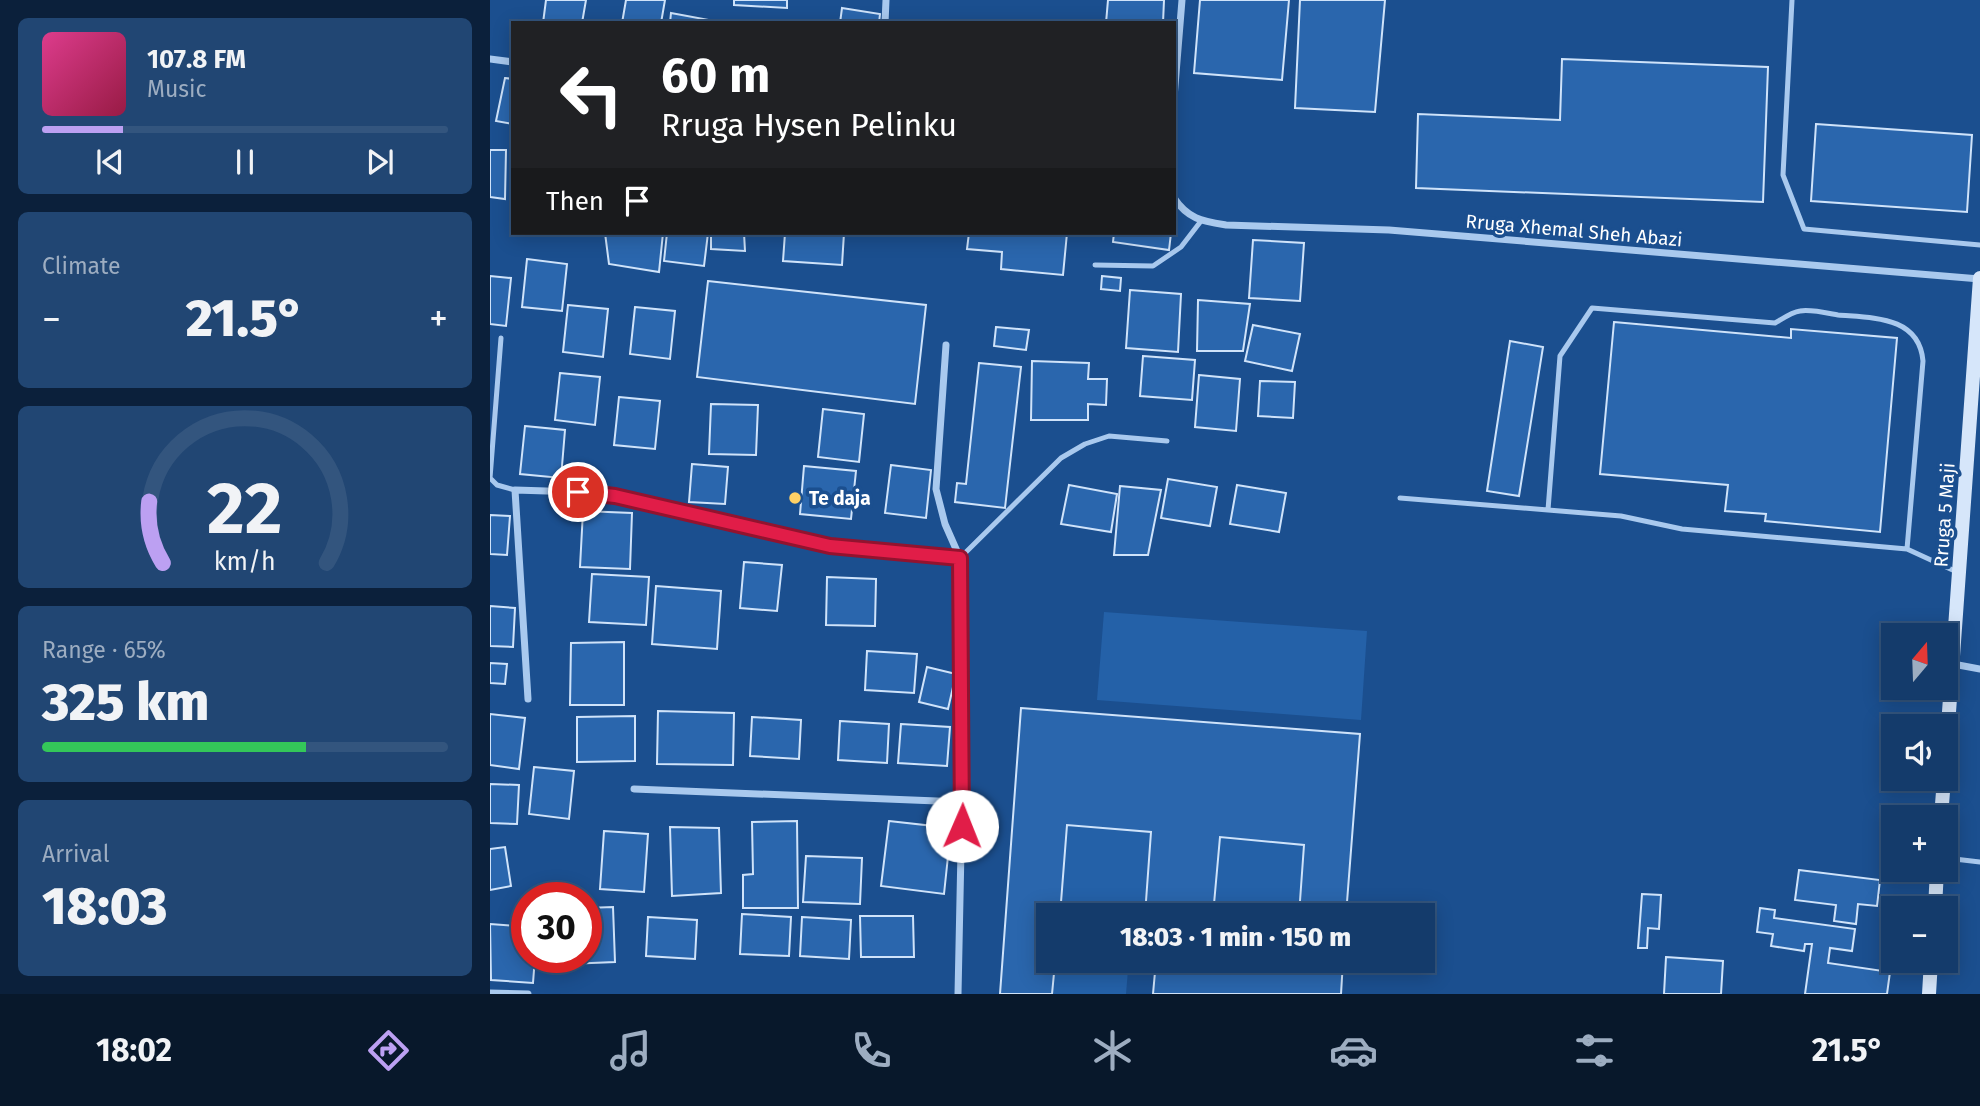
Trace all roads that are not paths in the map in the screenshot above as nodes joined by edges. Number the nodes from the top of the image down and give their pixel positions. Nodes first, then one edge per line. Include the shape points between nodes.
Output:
1 (886, 0) edge
2 (1182, 0) edge
3 (1792, 0) edge
4 (885, 21) edge
5 (490, 59) edge
6 (511, 62) edge
7 (1176, 74) edge
8 (1176, 200) edge
9 (1202, 221) junction
10 (1980, 245) edge
11 (1095, 264) dead end
12 (1980, 279) edge
13 (501, 338) dead end
14 (946, 345) dead end
15 (1167, 441) dead end
16 (515, 490) junction
17 (1400, 498) dead end
18 (1548, 510) junction
19 (1907, 549) junction
20 (960, 558) junction
21 (1959, 573) junction
22 (1956, 623) edge
23 (1958, 665) edge
24 (1980, 669) edge
25 (528, 699) dead end
26 (634, 789) dead end
27 (962, 802) junction
28 (1958, 859) edge
29 (1980, 862) edge
30 (1930, 973) edge
31 (490, 993) edge
32 (528, 994) edge
33 (958, 994) edge
34 (1929, 994) edge

1 - 4 street
2 - 7 street
3 - 10 lane via 1783,174 1804,229
5 - 6 street
8 - 9 street via 1186,213
9 - 11 lane via 1181,247 1153,266
9 - 12 street, Rruga Xhemal Sheh Abazi via 1389,230
12 - 21 main road, Rruga 5 Maji
13 - 16 lane via 490,478
14 - 20 street via 936,489
15 - 20 lane via 1109,436 1085,444 1061,458
16 - 20 street via 615,496 830,546
16 - 25 street
17 - 18 lane
18 - 19 lane via 1621,516 1682,530
18 - 19 lane via 1560,356 1592,308 1775,323 1800,311 1867,318 1899,325 1922,347
19 - 21 lane
20 - 27 street
21 - 22 main road, Rruga 5 Maji
23 - 24 street
26 - 27 street
27 - 33 street
28 - 29 lane
30 - 34 main road
31 - 32 street

